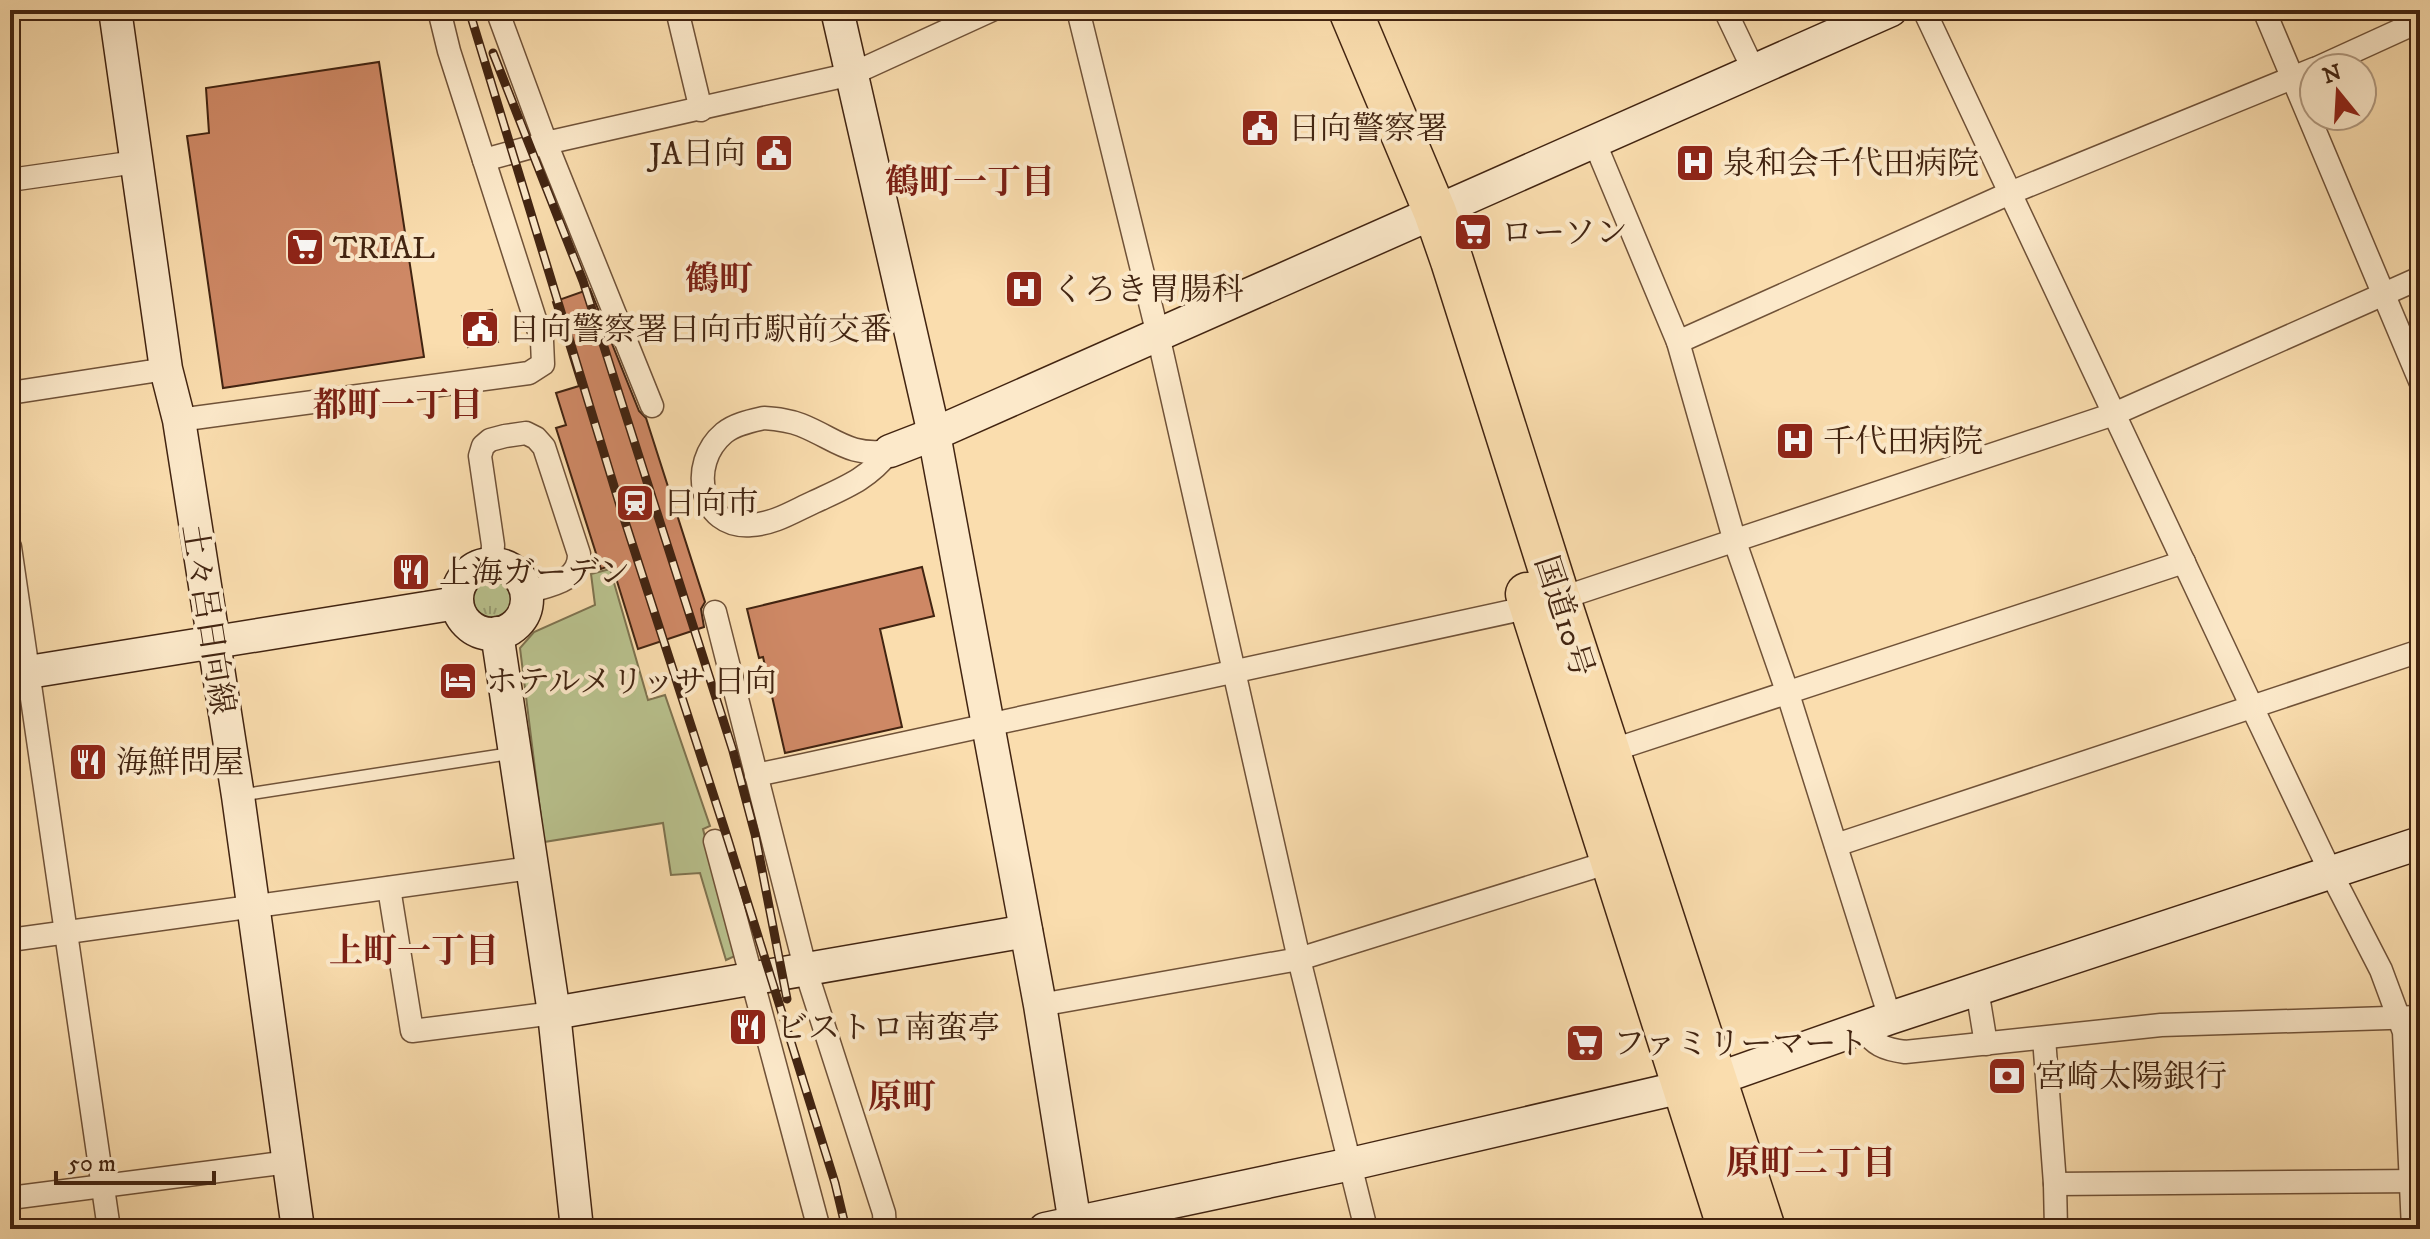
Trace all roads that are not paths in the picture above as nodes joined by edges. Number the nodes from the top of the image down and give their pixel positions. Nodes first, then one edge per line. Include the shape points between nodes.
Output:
1 (115, 10) edge
2 (439, 10) edge
3 (497, 10) edge
4 (677, 10) edge
5 (837, 10) edge
6 (992, 10) edge
7 (1078, 10) edge
8 (1321, 10) edge
9 (1350, 10) edge
10 (1725, 10) edge
11 (1891, 10) edge
12 (1924, 10) edge
13 (2264, 10) edge
14 (2420, 21) edge
15 (2352, 52) edge
16 (2298, 58) edge
17 (1754, 71) junction
18 (852, 74) junction
19 (2298, 76) edge
20 (701, 110) junction
21 (2329, 132) edge
22 (1594, 141) junction
23 (546, 143) junction
24 (484, 160) junction
25 (136, 162) junction
26 (10, 180) edge
27 (2010, 193) junction
28 (1422, 218) junction
29 (2420, 278) edge
30 (2384, 294) junction
31 (1158, 335) junction
32 (1678, 342) junction
33 (166, 369) junction
34 (2420, 381) edge
35 (10, 393) edge
36 (652, 406) dead end
37 (2114, 414) junction
38 (179, 420) junction
39 (934, 434) junction
40 (890, 451) junction
41 (1735, 542) junction
42 (10, 547) edge
43 (2184, 562) junction
44 (492, 564) junction
45 (527, 592) junction
46 (457, 603) junction
47 (1545, 603) junction
48 (715, 612) dead end
49 (497, 633) junction
50 (212, 642) junction
51 (2420, 651) edge
52 (1233, 671) junction
53 (19, 674) edge
54 (1788, 694) junction
55 (2252, 707) junction
56 (986, 727) junction
57 (1610, 751) junction
58 (514, 753) junction
59 (756, 775) junction
60 (238, 796) junction
61 (715, 841) dead end
62 (2420, 843) edge
63 (1836, 845) junction
64 (1613, 861) junction
65 (531, 868) junction
66 (2331, 873) junction
67 (389, 888) junction
68 (253, 907) junction
69 (1026, 931) junction
70 (66, 933) junction
71 (10, 940) edge
72 (1299, 959) junction
73 (806, 971) junction
74 (752, 980) junction
75 (1977, 989) junction
76 (1040, 1005) junction
77 (554, 1013) junction
78 (2410, 1017) edge
79 (1876, 1022) junction
80 (2044, 1038) junction
81 (1986, 1044) junction
82 (1700, 1082) junction
83 (289, 1162) junction
84 (1351, 1164) junction
85 (2415, 1181) edge
86 (2055, 1184) junction
87 (102, 1186) junction
88 (10, 1198) edge
89 (1060, 1227) edge
90 (109, 1229) edge
91 (298, 1229) edge
92 (577, 1229) edge
93 (819, 1229) edge
94 (885, 1229) edge
95 (1366, 1229) edge
96 (1729, 1229) edge
97 (1764, 1229) edge
98 (2056, 1229) edge
99 (2413, 1229) edge

1 - 25 street, 土々呂日向線
2 - 24 street
3 - 23 street
4 - 20 street
5 - 18 street
6 - 18 street
7 - 31 street
8 - 28 highway, 国道10号
9 - 28 highway, 国道10号
10 - 17 street
11 - 17 street
12 - 27 street
13 - 16 street
14 - 15 street
17 - 22 street
18 - 20 street
18 - 39 street
19 - 27 street
20 - 23 street
21 - 30 street
22 - 28 street
22 - 32 street
23 - 24 street
23 - 36 street
24 - 38 street via 542,341 543,364 529,373
25 - 26 street
25 - 33 street, 土々呂日向線
27 - 32 street
27 - 37 street
28 - 31 street
28 - 47 highway, 国道10号
29 - 30 street
30 - 34 street
30 - 37 street
31 - 39 street
31 - 52 street
32 - 41 street
33 - 35 street
33 - 38 street, 土々呂日向線
37 - 41 street
37 - 43 street
38 - 50 street, 土々呂日向線
39 - 40 street
39 - 56 street
40 - 40 street via 857,482 772,522 749,526 718,515 701,477 703,459 725,432 764,418 802,425 848,449
41 - 47 street
41 - 54 street
42 - 53 street
43 - 54 street
43 - 55 street
44 - 45 street via 515,572
44 - 45 street via 480,456 490,440 526,433 544,447 579,554 572,576
44 - 46 street via 466,575
45 - 49 street via 517,623
46 - 49 street via 475,629
46 - 50 street
47 - 52 street
47 - 57 highway, 国道10号
47 - 64 highway, 国道10号
48 - 59 street
49 - 58 street
50 - 53 street
50 - 60 street, 土々呂日向線
51 - 55 street
52 - 56 street
52 - 72 street
53 - 70 street
54 - 57 street
54 - 63 street
55 - 63 street
55 - 66 street
56 - 59 street
56 - 69 street
57 - 82 highway, 国道10号
58 - 60 lane
58 - 65 street
59 - 73 street
60 - 68 street, 土々呂日向線
61 - 74 street
62 - 66 street
63 - 79 street
64 - 72 street
64 - 82 highway, 国道10号
65 - 67 street
65 - 77 street
66 - 75 street
66 - 78 street
67 - 68 street
67 - 77 street via 412,1031
68 - 70 street
68 - 83 street, 土々呂日向線
69 - 73 street
69 - 76 street
70 - 71 street
70 - 87 street
72 - 76 street
72 - 84 street
73 - 74 street
73 - 94 street
74 - 77 street
74 - 93 street
75 - 79 street
75 - 81 street
76 - 89 street
77 - 92 street
78 - 80 street via 2161,1025
78 - 85 street via 2404,1032
79 - 81 street via 1874,1043 1884,1049 1905,1052
79 - 82 street
80 - 81 street
80 - 86 street
82 - 84 street
82 - 96 highway, 国道10号
82 - 97 highway, 国道10号
83 - 87 street
83 - 91 street, 土々呂日向線
84 - 89 street
84 - 95 street
85 - 86 street
85 - 99 street
86 - 98 street
87 - 88 street
87 - 90 street

